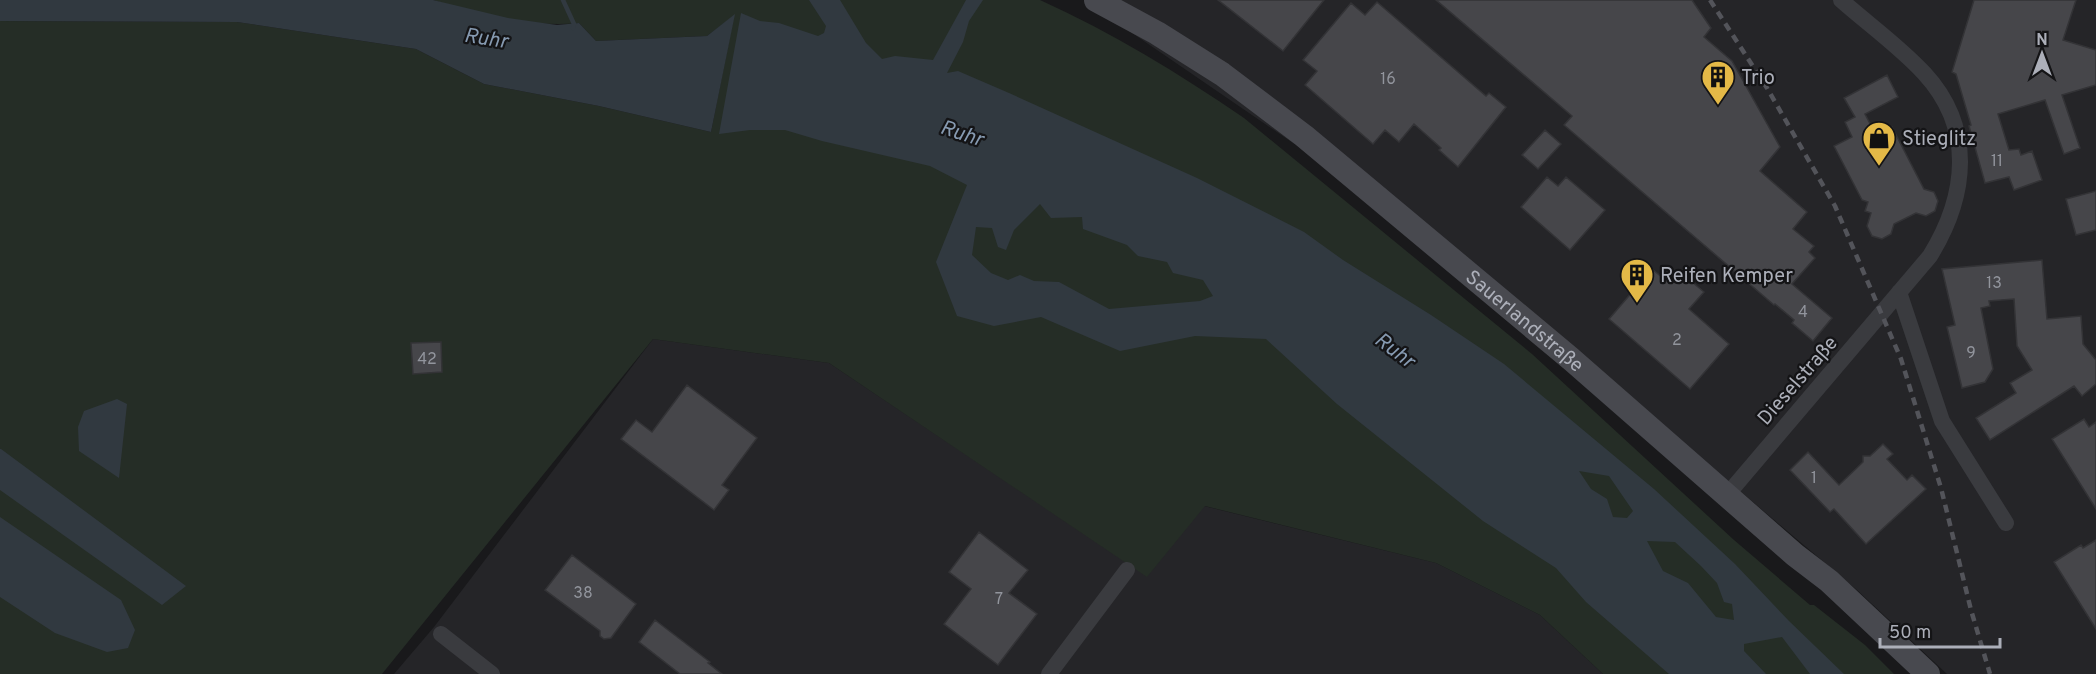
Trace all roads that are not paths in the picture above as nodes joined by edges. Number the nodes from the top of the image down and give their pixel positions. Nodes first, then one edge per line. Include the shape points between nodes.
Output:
1 (1096, 0) edge
2 (1841, 0) edge
3 (1899, 292) junction
4 (1727, 495) junction
5 (2006, 523) dead end
6 (1127, 570) dead end
7 (441, 634) dead end
8 (492, 674) edge
9 (1048, 674) edge
10 (1928, 674) edge

1 - 4 street, Sauerlandstraße via 1222,74 1304,136
2 - 3 street, Dieselstraße via 1925,73 1943,98 1956,129 1960,173 1954,207 1930,256
3 - 4 street, Dieselstraße
3 - 5 street via 1942,422
4 - 10 street, Sauerlandstraße via 1829,581
6 - 9 street
7 - 8 street

